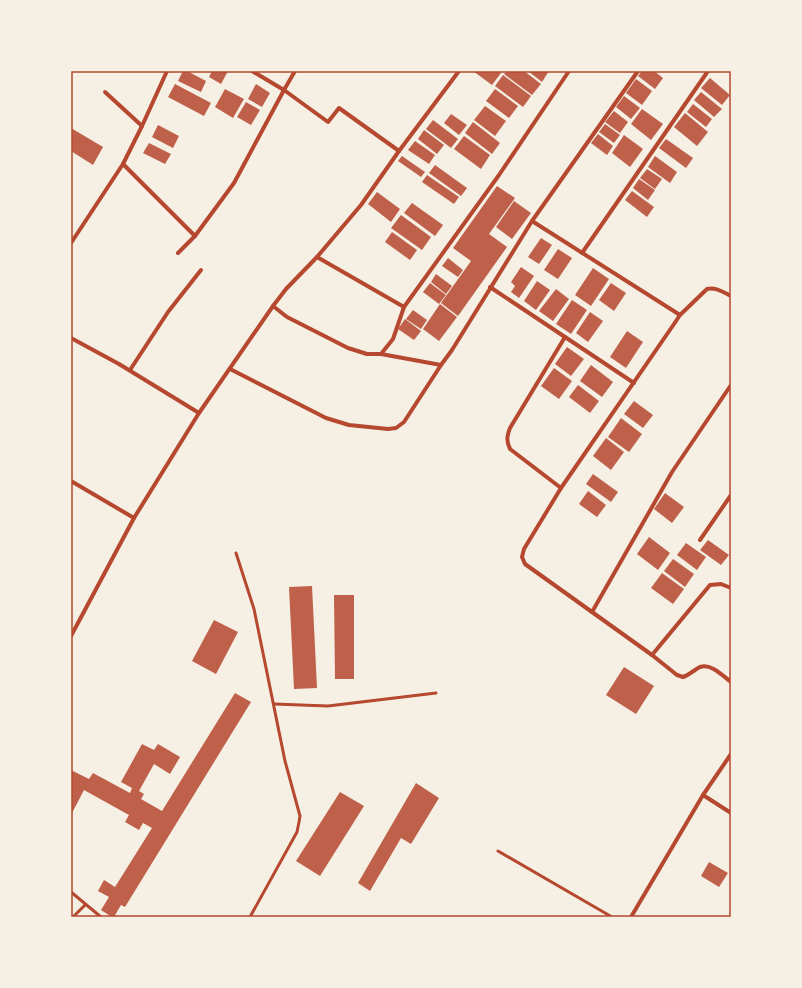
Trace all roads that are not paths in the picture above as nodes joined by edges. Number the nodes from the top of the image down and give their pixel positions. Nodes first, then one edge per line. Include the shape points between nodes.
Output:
1 (167, 71) edge
2 (252, 71) edge
3 (295, 71) edge
4 (459, 71) edge
5 (570, 71) edge
6 (638, 71) edge
7 (708, 71) edge
8 (284, 90) junction
9 (105, 92) dead end
10 (142, 126) junction
11 (399, 151) junction
12 (123, 164) junction
13 (532, 221) junction
14 (195, 236) junction
15 (71, 243) edge
16 (178, 253) dead end
17 (582, 253) junction
18 (317, 257) junction
19 (201, 270) dead end
20 (490, 287) junction
21 (731, 296) edge
22 (273, 306) junction
23 (404, 307) junction
24 (680, 315) junction
25 (565, 337) junction
26 (71, 338) edge
27 (381, 354) junction
28 (441, 364) junction
29 (230, 369) junction
30 (130, 370) junction
31 (634, 383) junction
32 (731, 385) edge
33 (199, 413) junction
34 (71, 481) edge
35 (561, 488) junction
36 (731, 495) edge
37 (134, 518) junction
38 (700, 540) dead end
39 (236, 553) dead end
40 (731, 588) edge
41 (592, 612) junction
42 (71, 636) edge
43 (652, 655) junction
44 (731, 682) edge
45 (436, 693) dead end
46 (274, 704) junction
47 (731, 754) edge
48 (704, 795) junction
49 (731, 813) edge
50 (498, 851) dead end
51 (71, 892) edge
52 (85, 905) junction
53 (73, 917) edge
54 (101, 917) edge
55 (250, 917) edge
56 (612, 917) edge
57 (631, 917) edge

1 - 10 street
2 - 8 street
3 - 8 street
4 - 11 street
5 - 23 street
6 - 13 street
7 - 17 street
8 - 11 street via 328,122 338,108
8 - 14 street via 234,183
9 - 10 street
10 - 12 street
11 - 18 street via 361,205
12 - 14 street
12 - 15 street
13 - 17 street
13 - 20 street
14 - 16 street
17 - 24 street
18 - 22 street
18 - 23 street
19 - 30 street via 168,312
20 - 25 street
20 - 28 street
21 - 24 street via 713,288 708,289
22 - 27 street via 287,317 348,348 367,354
22 - 29 street
23 - 27 street via 393,339
24 - 31 street
25 - 31 street
25 - 35 street via 507,437 510,449
26 - 30 street
27 - 28 street
28 - 29 street via 404,422 396,428 388,429 349,425 326,418
29 - 33 street
30 - 33 street
31 - 35 street
32 - 41 street via 672,472
33 - 37 street
34 - 37 street
35 - 41 street via 524,549 522,557 525,564
36 - 38 street
37 - 42 street
39 - 46 lane via 254,609
40 - 43 street via 720,584 710,585
41 - 43 street
43 - 44 street via 677,675 683,677 700,667 707,666
45 - 46 lane via 328,706
46 - 55 lane via 285,761 300,816 296,832
47 - 48 street
48 - 49 street
48 - 57 street
50 - 56 lane
51 - 52 lane
52 - 53 lane
52 - 54 lane

